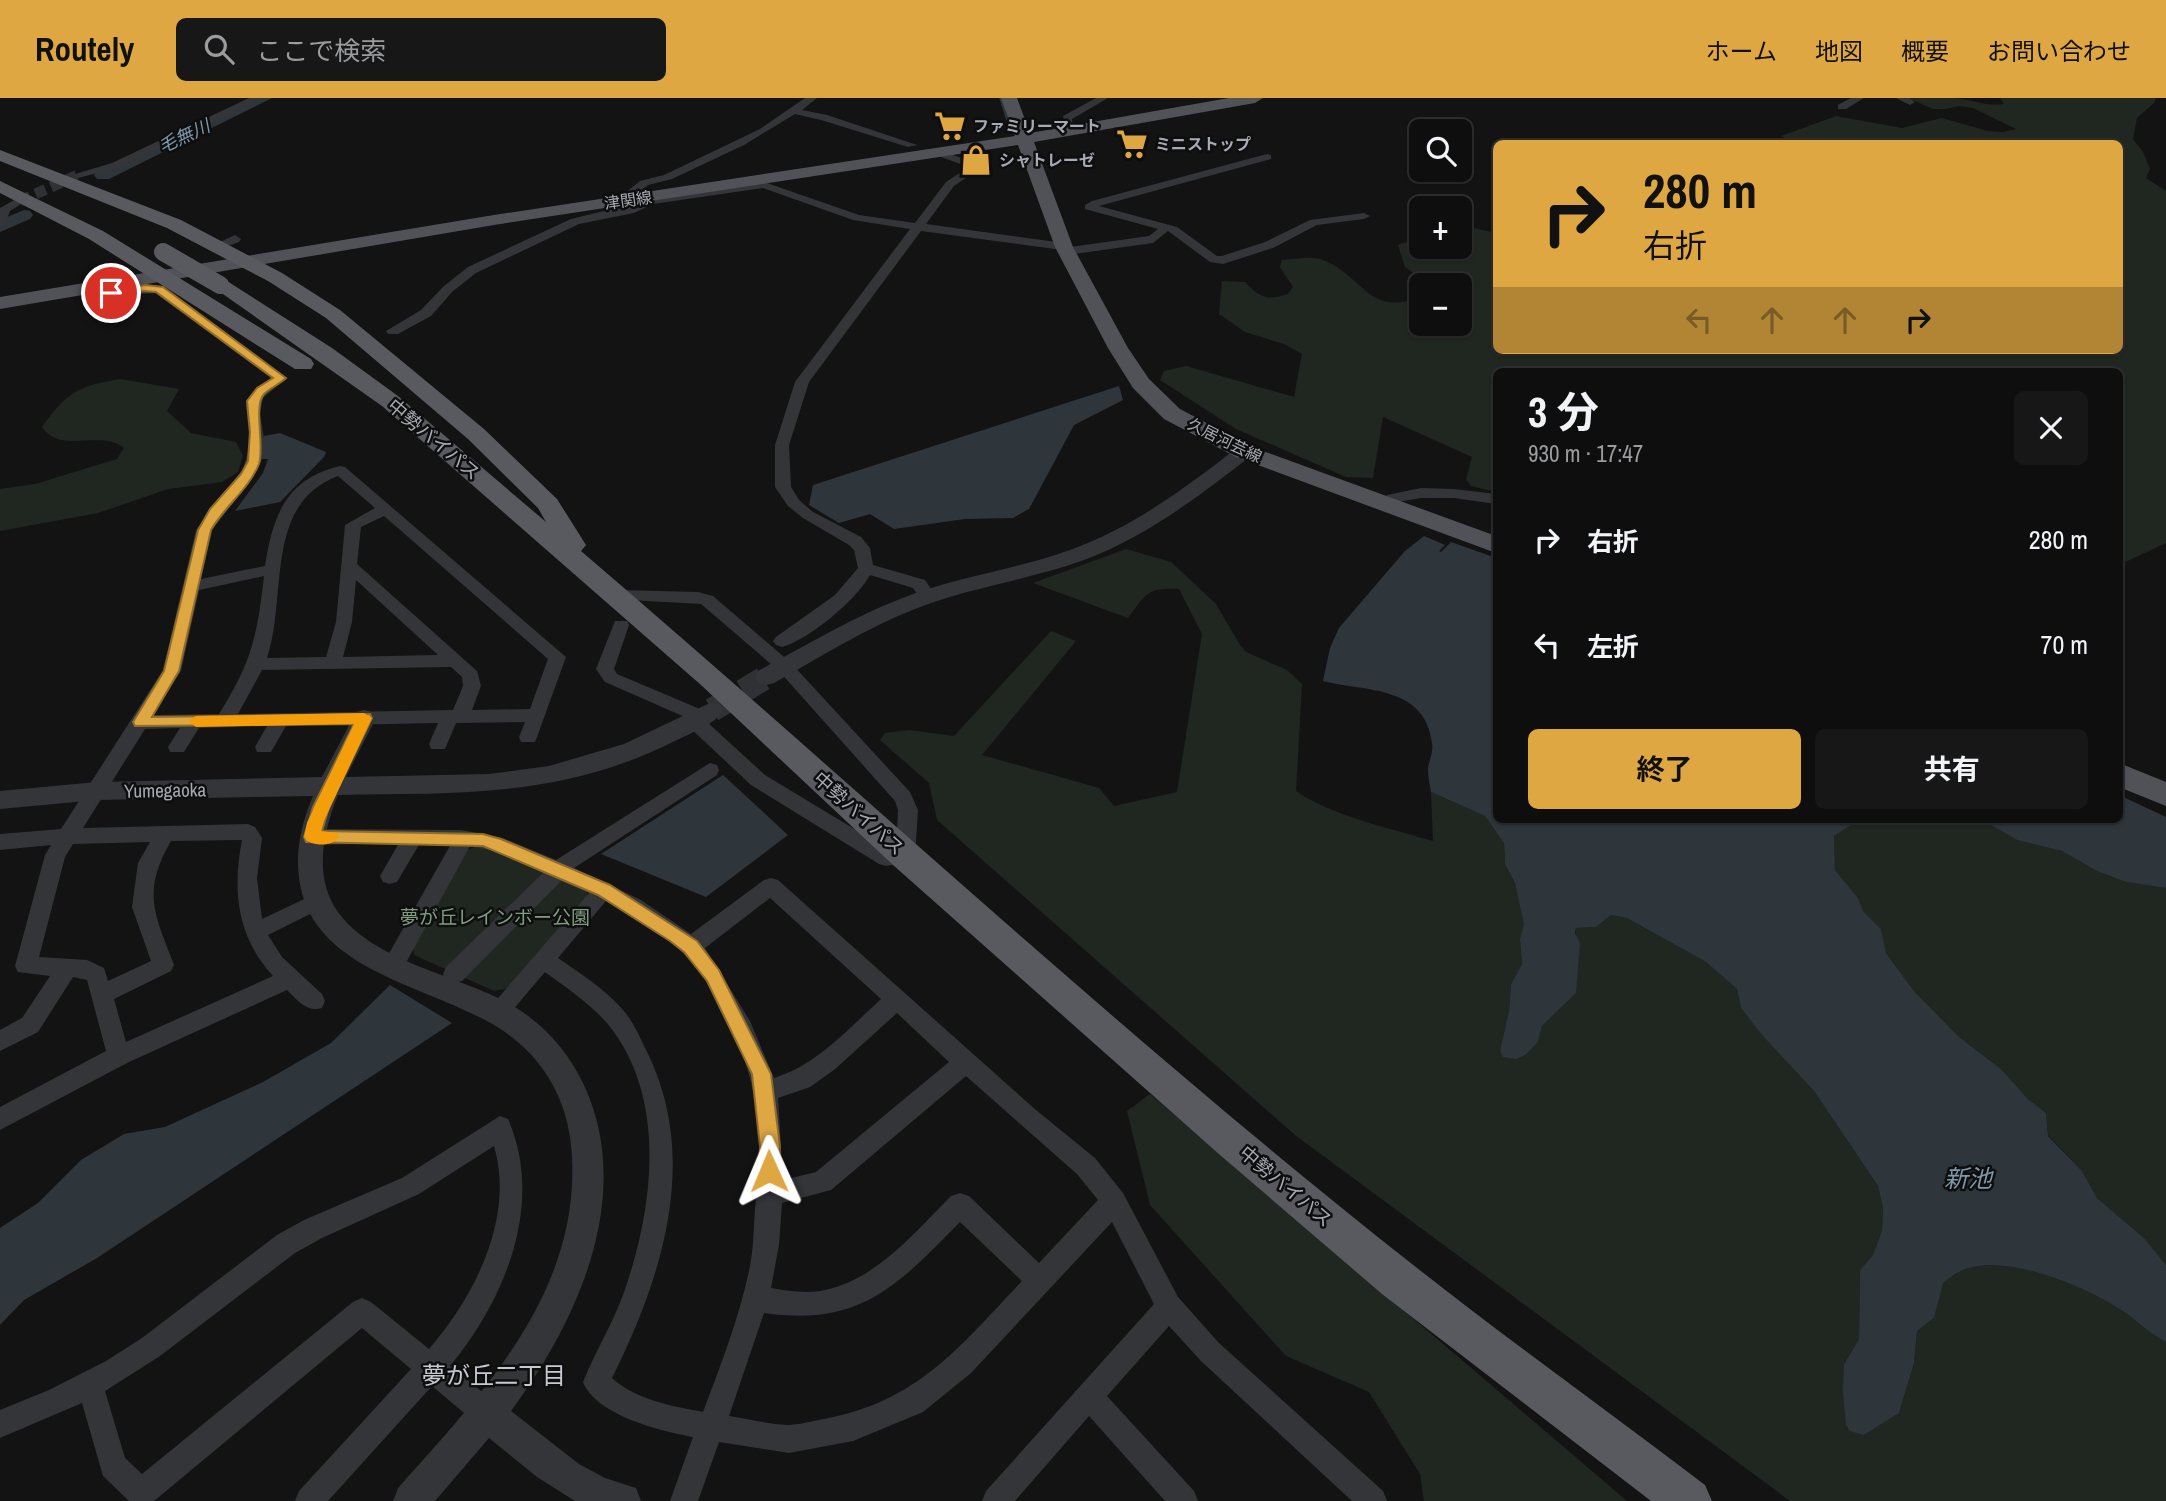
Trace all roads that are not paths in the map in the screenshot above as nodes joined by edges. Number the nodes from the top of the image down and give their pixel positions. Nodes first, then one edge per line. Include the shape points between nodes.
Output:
1 (257, 98) edge
2 (812, 98) edge
3 (1009, 98) edge
4 (1103, 98) edge
5 (1232, 98) edge
6 (1255, 98) edge
7 (1859, 98) edge
8 (1842, 107) dead end
9 (793, 111) junction
10 (1069, 127) junction
11 (1024, 137) junction
12 (912, 145) dead end
13 (942, 154) junction
14 (0, 155) edge
15 (1267, 157) dead end
16 (0, 172) edge
17 (78, 175) tunnel mouth
18 (0, 186) edge
19 (20, 201) tunnel mouth
20 (625, 202) junction
21 (1364, 216) dead end
22 (0, 223) edge
23 (111, 223) dead end
24 (918, 227) junction
25 (1167, 227) junction
26 (144, 241) dead end
27 (1066, 249) junction
28 (231, 258) junction
29 (161, 266) junction
30 (113, 284) junction
31 (0, 297) edge
32 (0, 303) edge
33 (393, 331) dead end
34 (1244, 452) junction
35 (1493, 499) edge
36 (1382, 504) junction
37 (386, 509) junction
38 (1493, 544) edge
39 (349, 565) junction
40 (866, 568) junction
41 (274, 569) junction
42 (588, 570) junction
43 (191, 586) junction
44 (928, 596) junction
45 (619, 610) junction
46 (802, 628) junction
47 (782, 641) dead end
48 (824, 644) junction
49 (456, 661) junction
50 (333, 662) junction
51 (256, 664) junction
52 (776, 672) junction
53 (537, 715) junction
54 (455, 716) junction
55 (702, 716) junction
56 (364, 718) junction
57 (280, 720) junction
58 (194, 721) junction
59 (224, 721) junction
60 (141, 722) junction
61 (528, 737) dead end
62 (438, 744) dead end
63 (178, 747) dead end
64 (265, 747) dead end
65 (710, 770) dead end
66 (2126, 773) edge
67 (331, 787) junction
68 (97, 791) junction
69 (2166, 795) edge
70 (0, 800) edge
71 (165, 834) junction
72 (68, 835) junction
73 (312, 837) junction
74 (412, 837) junction
75 (465, 838) junction
76 (0, 842) edge
77 (905, 856) junction
78 (558, 870) junction
79 (390, 876) dead end
80 (604, 890) junction
81 (317, 901) junction
82 (255, 932) junction
83 (691, 946) junction
84 (544, 960) junction
85 (394, 964) junction
86 (67, 968) junction
87 (454, 974) dead end
88 (289, 979) junction
89 (103, 993) junction
90 (897, 999) junction
91 (314, 1001) dead end
92 (498, 1012) junction
93 (0, 1041) edge
94 (119, 1056) junction
95 (967, 1061) junction
96 (764, 1091) junction
97 (0, 1119) edge
98 (768, 1195) junction
99 (1114, 1201) junction
100 (1039, 1280) junction
101 (754, 1299) junction
102 (1168, 1306) junction
103 (430, 1366) junction
104 (90, 1384) junction
105 (1089, 1396) junction
106 (486, 1413) junction
107 (0, 1424) edge
108 (709, 1427) junction
109 (418, 1498) edge
110 (309, 1501) edge
111 (623, 1501) edge
112 (684, 1501) edge
113 (996, 1501) edge
114 (1184, 1501) edge
115 (1373, 1501) edge
116 (1689, 1501) edge

1 - 17 street via 126,161
2 - 9 street
3 - 11 main road, 久居河芸線
4 - 10 street via 1067,118
5 - 10 main road, 津関線
6 - 11 main road, 津関線
7 - 8 street
9 - 12 street
9 - 20 street via 711,157 644,183
10 - 11 main road, 津関線
11 - 13 main road, 津関線
11 - 20 main road, 津関線
11 - 27 main road, 久居河芸線
13 - 20 main road, 津関線
13 - 24 street via 978,166 954,180
14 - 28 highway via 117,199
15 - 25 street via 1087,207
16 - 23 highway
18 - 29 highway
19 - 22 street via 5,209
20 - 24 street via 630,211 650,201 764,185 857,218
20 - 28 main road, 津関線
20 - 33 street via 472,270 426,313
21 - 25 street via 1314,222 1280,240 1223,260 1214,259
24 - 27 street
24 - 40 street via 802,382 782,445 783,487 793,503 855,541 862,548
25 - 27 street via 1153,239
26 - 29 highway, 中勢バイパス
27 - 34 main road, 久居河芸線 via 1141,383 1172,414
28 - 29 highway, 中勢バイパス, bridge
28 - 29 main road, 津関線
28 - 42 highway, 中勢バイパス via 324,353 390,401
29 - 30 main road, 津関線
29 - 31 main road, 津関線
29 - 42 highway via 362,403
30 - 32 main road, 津関線
30 - 43 street via 111,293 159,290 280,378 253,401 254,461 208,522
34 - 36 main road, 久居河芸線
34 - 44 street via 1170,509 1111,541 1060,561
35 - 36 street via 1399,495
36 - 38 main road, 久居河芸線
37 - 39 street via 353,525
37 - 41 street via 340,470 308,483 281,524
37 - 53 street via 557,657
39 - 49 street
39 - 50 street via 344,622
40 - 44 street via 919,584
40 - 46 street via 862,578
41 - 43 street
41 - 51 street via 265,638
42 - 45 highway, 中勢バイパス
43 - 60 street via 172,671
44 - 48 street
45 - 52 street via 698,597 708,600
45 - 55 street via 605,669 611,678
45 - 77 highway, 中勢バイパス
46 - 47 street
46 - 48 street
48 - 52 street
49 - 50 street
49 - 54 street via 474,680
50 - 51 street
51 - 59 street
52 - 77 street via 903,797 908,810
53 - 54 street
53 - 61 street
54 - 56 street
54 - 62 street
55 - 67 street, Yumegaoka via 622,757 560,775 489,783
55 - 77 street via 758,780 886,858
56 - 57 street
56 - 67 street
57 - 59 street
57 - 64 street
58 - 59 street
58 - 60 street
58 - 63 street
60 - 68 street
65 - 78 street
66 - 69 main road
67 - 68 street, Yumegaoka
67 - 73 street
68 - 70 street, Yumegaoka
68 - 72 street
71 - 72 street
71 - 82 street via 248,832 252,838 245,883
71 - 89 street via 148,863 142,906 163,965
72 - 76 street
72 - 86 street via 55,855 26,967
73 - 74 street
73 - 81 street via 309,867
74 - 75 street
74 - 79 street
75 - 78 street via 501,845
75 - 85 street
77 - 116 highway, 中勢バイパス via 1397,1279
78 - 80 street
78 - 87 street
80 - 83 street
80 - 84 street
81 - 82 street
81 - 85 street via 341,933
82 - 88 street
83 - 90 street via 771,886
83 - 96 street via 724,994 762,1074
84 - 92 street
84 - 108 street via 593,995 623,1028 648,1080 659,1123 662,1189 653,1245 631,1312 596,1382 610,1395 660,1417
85 - 92 street
86 - 89 street via 87,969 96,975
86 - 93 street via 30,1025
88 - 91 street
88 - 94 street
89 - 94 street
90 - 95 street
90 - 96 street via 802,1080
92 - 106 street via 543,1046 574,1093 588,1139 589,1165 585,1220 566,1282 535,1346
94 - 97 street
95 - 98 street via 822,1182
95 - 99 street via 1086,1166
96 - 98 street via 770,1147
98 - 101 street via 767,1238
99 - 100 street
99 - 102 street
100 - 101 street via 960,1205 895,1268 866,1289 825,1303
100 - 108 street via 940,1384 891,1413 853,1427 789,1439
101 - 108 street
102 - 105 street
102 - 115 street via 1210,1352
103 - 104 street via 362,1311 141,1493 113,1466
103 - 104 street via 452,1342 482,1293 503,1240 511,1180 500,1127 422,1180 284,1245 150,1348
103 - 106 street
103 - 110 street
104 - 107 street
105 - 113 street
105 - 114 street
106 - 109 street
106 - 111 street via 550,1466 575,1482
108 - 112 street

